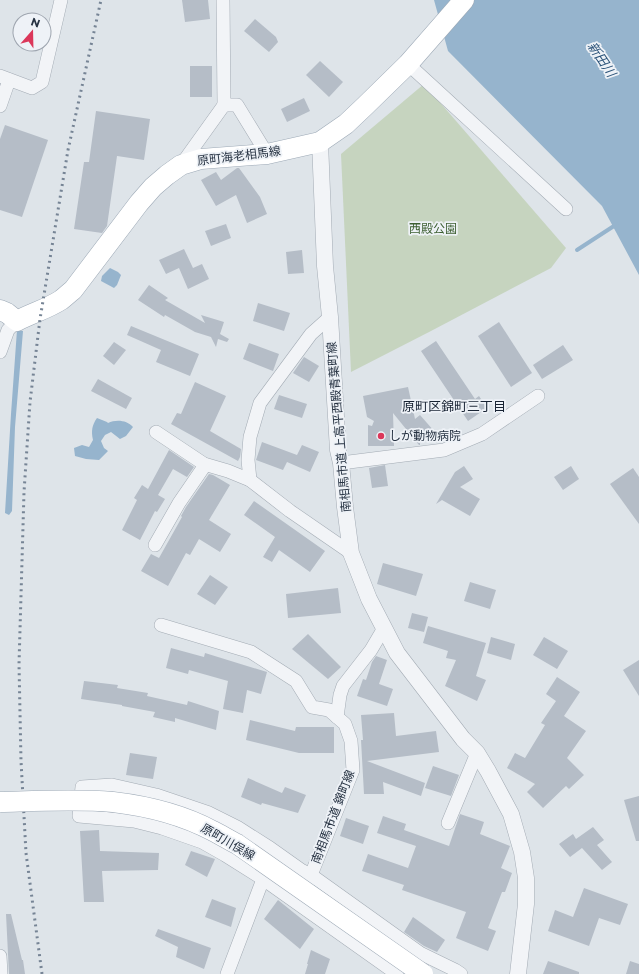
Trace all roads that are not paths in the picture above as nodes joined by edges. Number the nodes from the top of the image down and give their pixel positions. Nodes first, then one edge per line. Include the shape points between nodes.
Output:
1 (61, 0) edge
2 (223, 0) edge
3 (464, 0) edge
4 (411, 60) junction
5 (5, 78) edge
6 (224, 105) junction
7 (0, 106) edge
8 (320, 142) junction
9 (267, 154) junction
10 (181, 165) junction
11 (566, 209) dead end
12 (0, 310) edge
13 (330, 317) junction
14 (17, 320) junction
15 (0, 352) edge
16 (538, 396) dead end
17 (156, 432) dead end
18 (341, 463) junction
19 (204, 464) junction
20 (250, 480) junction
21 (155, 545) dead end
22 (351, 553) junction
23 (161, 625) dead end
24 (384, 628) junction
25 (337, 717) junction
26 (477, 753) junction
27 (0, 802) edge
28 (448, 823) dead end
29 (310, 878) junction
30 (263, 879) junction
31 (0, 956) edge
32 (1, 974) edge
33 (227, 974) edge
34 (397, 974) edge
35 (423, 974) edge
36 (461, 974) edge
37 (518, 974) edge

1 - 5 street via 42,82 32,88
2 - 6 street
3 - 4 main road, 原町海老相馬線
4 - 8 main road, 原町海老相馬線 via 346,124
4 - 11 street
5 - 7 street
6 - 9 street via 237,106
6 - 10 street
8 - 9 main road, 原町海老相馬線
8 - 13 street, 南相馬市道 上高平西殿青葉町線 via 325,266
9 - 10 main road, 原町海老相馬線 via 201,159
10 - 14 main road, 原町海老相馬線 via 162,179 139,203 73,290 48,307
12 - 14 main road
13 - 18 street, 南相馬市道 上高平西殿青葉町線 via 338,450
13 - 20 street via 311,334 260,403 250,437
14 - 15 street via 8,330
16 - 18 street via 482,434 444,450
17 - 19 street
18 - 22 street, 南相馬市道 上高平西殿青葉町線
19 - 20 street
19 - 21 street
20 - 22 street
22 - 24 street, 南相馬市道 上高平西殿青葉町線 via 368,599
23 - 25 street via 252,652 296,681 312,707 329,710
24 - 25 street via 371,650 343,686
24 - 26 street, 南相馬市道 上高平西殿青葉町線 via 397,652
25 - 29 street, 南相馬市道 錦町線 via 345,724 351,741 353,770
26 - 28 street
26 - 37 street, 南相馬市道 上高平西殿青葉町線 via 511,814 522,852 526,904
27 - 35 main road, 原町川俣線, bridge via 114,802 186,819 237,844
29 - 30 street via 237,827 209,813 156,795 112,785 82,787 79,816 134,821 162,828 202,842
29 - 36 street via 420,953
30 - 33 street
30 - 34 street
31 - 32 street

